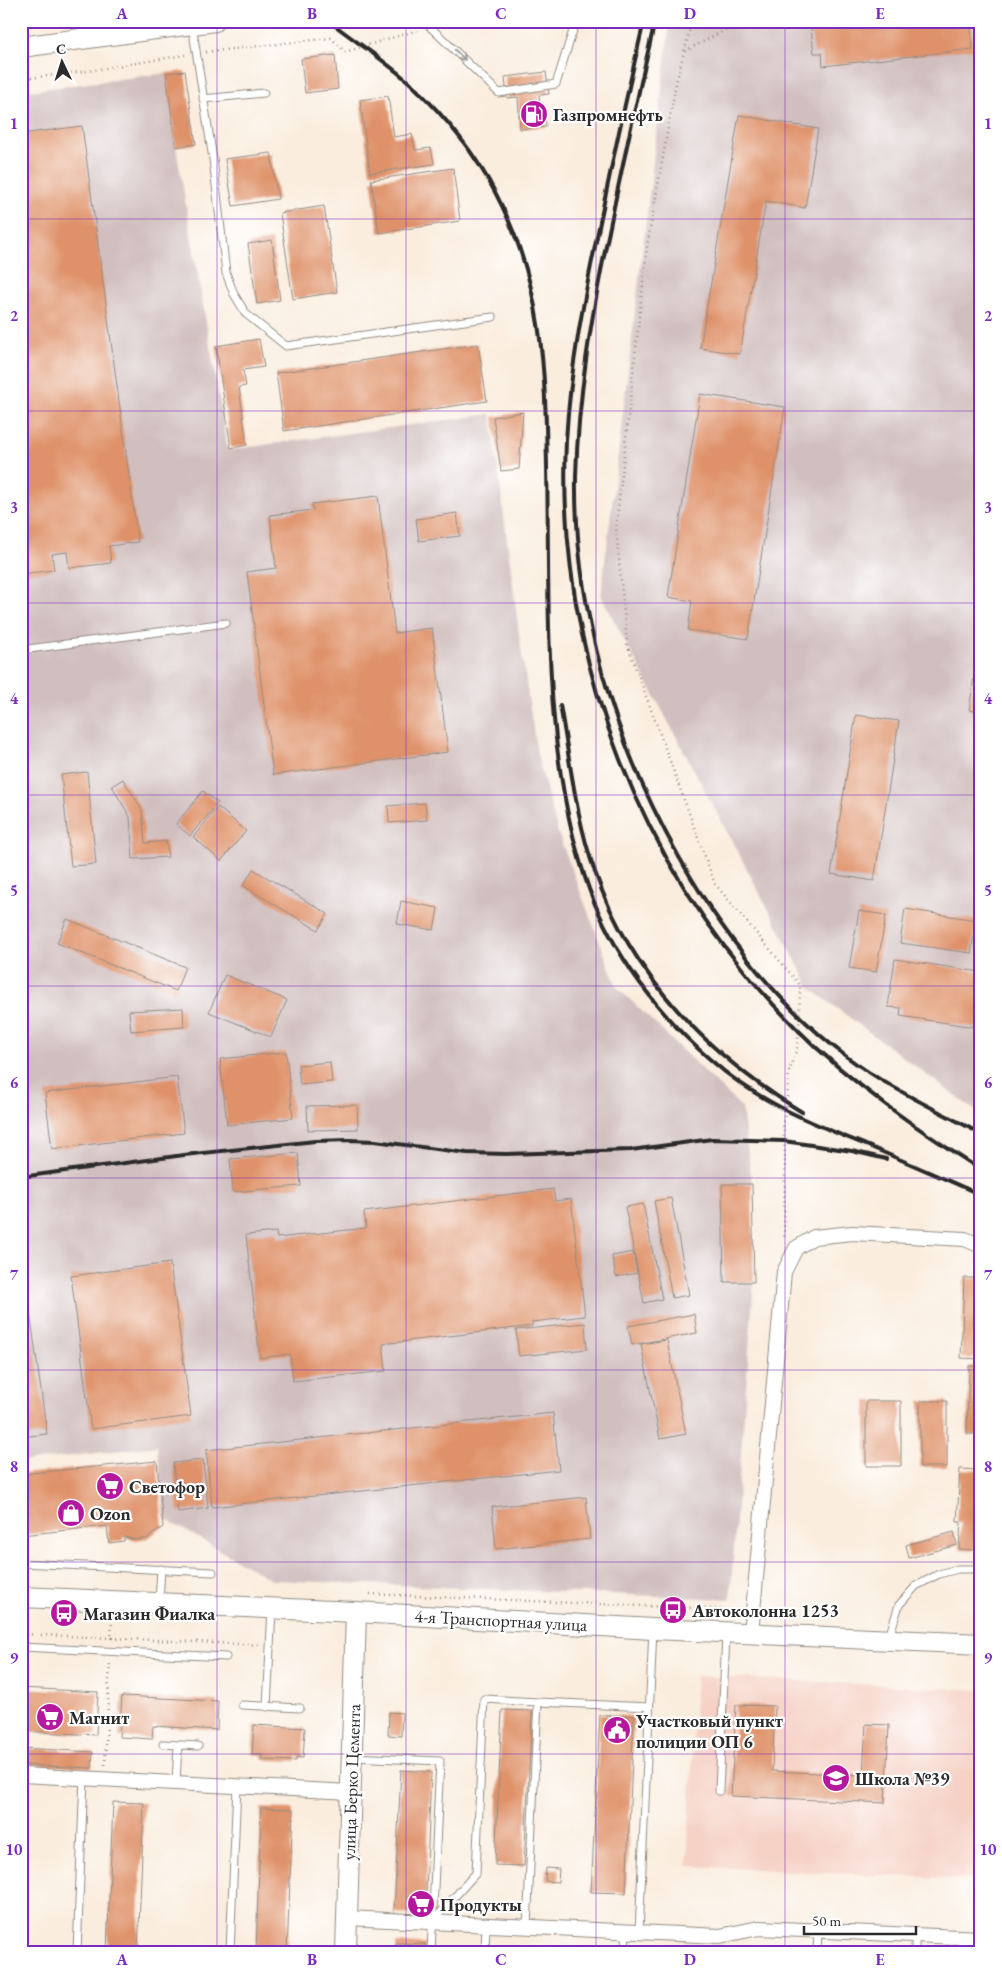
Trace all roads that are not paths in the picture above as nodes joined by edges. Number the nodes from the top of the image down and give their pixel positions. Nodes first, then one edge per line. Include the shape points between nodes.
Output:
1 (215, 21) edge
2 (576, 21) edge
3 (192, 24) junction
4 (427, 24) edge
5 (21, 48) edge
6 (264, 93) dead end
7 (203, 99) junction
8 (493, 317) dead end
9 (226, 623) dead end
10 (21, 650) edge
11 (981, 1246) edge
12 (21, 1563) edge
13 (981, 1569) edge
14 (161, 1570) junction
15 (213, 1572) dead end
16 (21, 1597) edge
17 (159, 1603) junction
18 (272, 1608) junction
19 (356, 1612) junction
20 (653, 1629) junction
21 (726, 1632) junction
22 (751, 1633) junction
23 (888, 1640) junction
24 (981, 1644) edge
25 (21, 1647) edge
26 (226, 1657) dead end
27 (538, 1702) junction
28 (242, 1705) dead end
29 (266, 1707) junction
30 (649, 1707) junction
31 (300, 1708) dead end
32 (163, 1744) dead end
33 (178, 1745) junction
34 (198, 1746) dead end
35 (352, 1757) junction
36 (21, 1775) edge
37 (84, 1778) junction
38 (176, 1783) junction
39 (237, 1786) junction
40 (719, 1791) dead end
41 (351, 1792) junction
42 (348, 1918) junction
43 (432, 1922) junction
44 (486, 1925) junction
45 (527, 1927) junction
46 (818, 1930) junction
47 (632, 1932) junction
48 (915, 1935) junction
49 (962, 1937) junction
50 (981, 1938) edge
51 (77, 1952) edge
52 (230, 1952) edge
53 (346, 1952) edge
54 (431, 1952) edge
55 (485, 1952) edge
56 (625, 1952) edge
57 (817, 1952) edge
58 (915, 1952) edge
59 (962, 1952) edge

1 - 3 main road
4 -> 2 lane via 499,93 556,84
3 - 5 main road
3 - 7 lane
6 - 7 lane
7 - 8 lane via 226,273 246,314 286,346
9 - 10 lane
11 - 22 street via 965,1239 852,1233 814,1236 796,1248 784,1272
12 - 14 lane
13 - 23 lane via 958,1569 916,1586 899,1605
14 - 15 lane
14 - 17 lane
16 - 17 main road, 4-я Транспортная улица
17 - 18 main road, 4-я Транспортная улица
18 - 19 main road, 4-я Транспортная улица
18 - 29 lane
19 - 20 main road, 4-я Транспортная улица
19 - 35 main road, улица Берко Цемента
20 - 21 main road, 4-я Транспортная улица
20 - 30 lane
21 - 22 main road, 4-я Транспортная улица
21 - 40 lane
22 - 23 main road, 4-я Транспортная улица
23 - 24 main road, 4-я Транспортная улица
25 - 26 lane
27 - 30 lane
27 - 43 lane via 484,1699 476,1874
27 - 45 lane
28 - 29 lane
29 - 31 lane
30 - 47 lane
32 - 33 lane
33 - 34 lane
33 - 38 lane
35 - 41 main road, улица Берко Цемента
35 - 43 lane via 440,1761
36 - 37 street
37 - 38 street
37 - 51 lane
38 - 39 street
39 - 41 street
39 - 52 lane
41 - 42 main road, улица Берко Цемента
42 - 43 street
42 - 53 main road, улица Берко Цемента
43 - 44 street
43 - 54 lane
44 - 45 street
44 - 55 lane
45 - 47 street
46 - 47 street via 759,1928 720,1936
46 - 48 street
46 - 57 lane
47 - 56 lane
48 - 49 street
48 - 58 lane
49 - 50 street
49 - 59 lane

